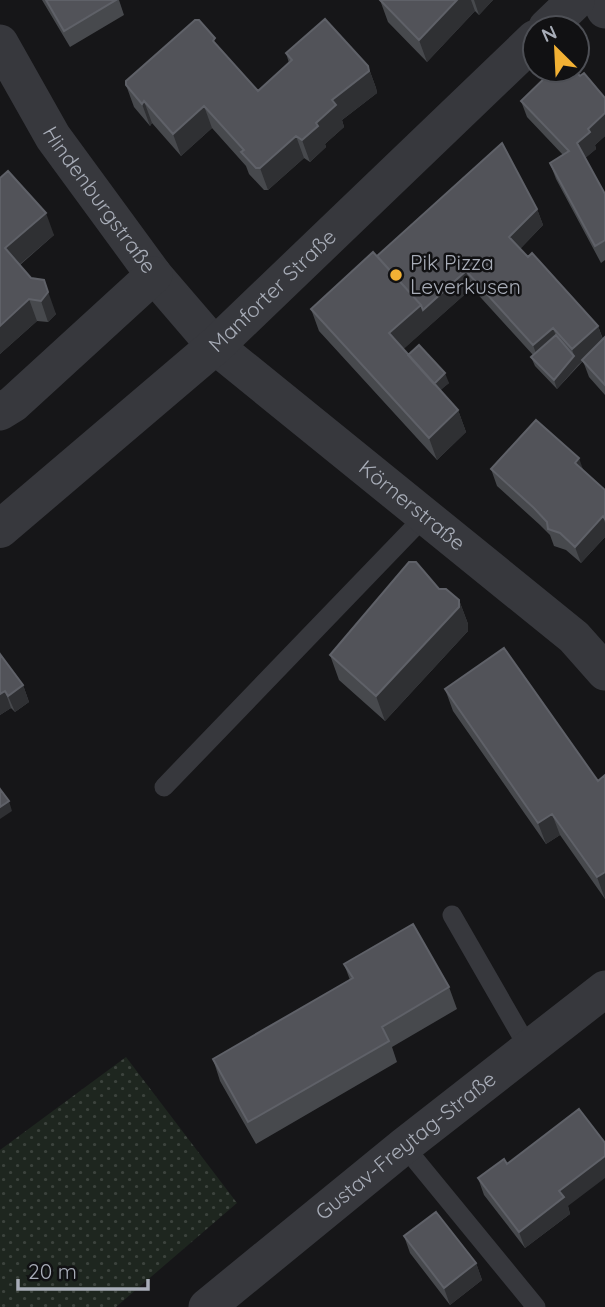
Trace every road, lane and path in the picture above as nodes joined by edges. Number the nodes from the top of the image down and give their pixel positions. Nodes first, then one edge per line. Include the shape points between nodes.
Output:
1 (576, 0) edge
2 (600, 0) edge
3 (605, 10) edge
4 (562, 14) edge
5 (0, 43) edge
6 (521, 52) edge
7 (154, 275) junction
8 (215, 345) junction
9 (0, 412) edge
10 (426, 515) junction
11 (0, 529) edge
12 (605, 672) edge
13 (164, 787) dead end
14 (452, 915) dead end
15 (605, 989) edge
16 (529, 1049) junction
17 (404, 1146) junction
18 (207, 1307) edge
19 (536, 1307) edge

1 - 4 street
2 - 3 street
5 - 7 street, Hindenburgstraße via 53,137
6 - 8 street, Manforter Straße
7 - 8 street, Hindenburgstraße
7 - 9 street
8 - 10 street, Körnerstraße
8 - 11 street, Manforter Straße
10 - 12 street, Körnerstraße via 574,637
10 - 13 lane
14 - 16 lane
15 - 16 street, Gustav-Freytag-Straße
16 - 17 street, Gustav-Freytag-Straße
17 - 18 street, Gustav-Freytag-Straße
17 - 19 lane

